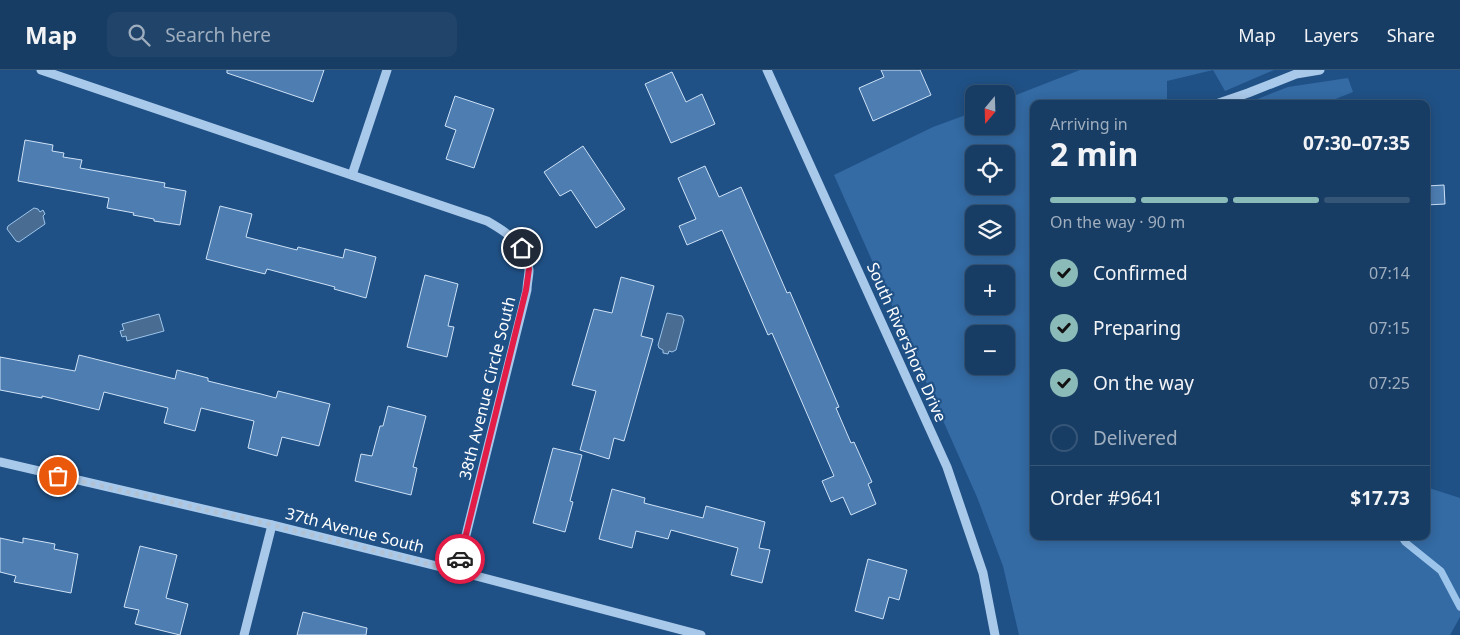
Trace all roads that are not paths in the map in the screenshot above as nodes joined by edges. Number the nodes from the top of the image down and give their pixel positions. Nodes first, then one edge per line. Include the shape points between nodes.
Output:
1 (41, 70) edge
2 (387, 70) edge
3 (767, 70) edge
4 (1320, 70) edge
5 (1228, 100) edge
6 (352, 175) junction
7 (0, 462) edge
8 (272, 525) junction
9 (457, 571) junction
10 (244, 635) edge
11 (701, 635) edge
12 (995, 635) edge

1 - 6 street, 38th Avenue Circle South
2 - 6 street
3 - 12 street, South Rivershore Drive via 947,467 983,573
4 - 5 street via 1296,74
6 - 9 street, 38th Avenue Circle South via 487,221 509,233 522,248 529,269
7 - 8 street, 37th Avenue South
8 - 9 street, 37th Avenue South
8 - 10 street
9 - 11 street, 37th Avenue South

